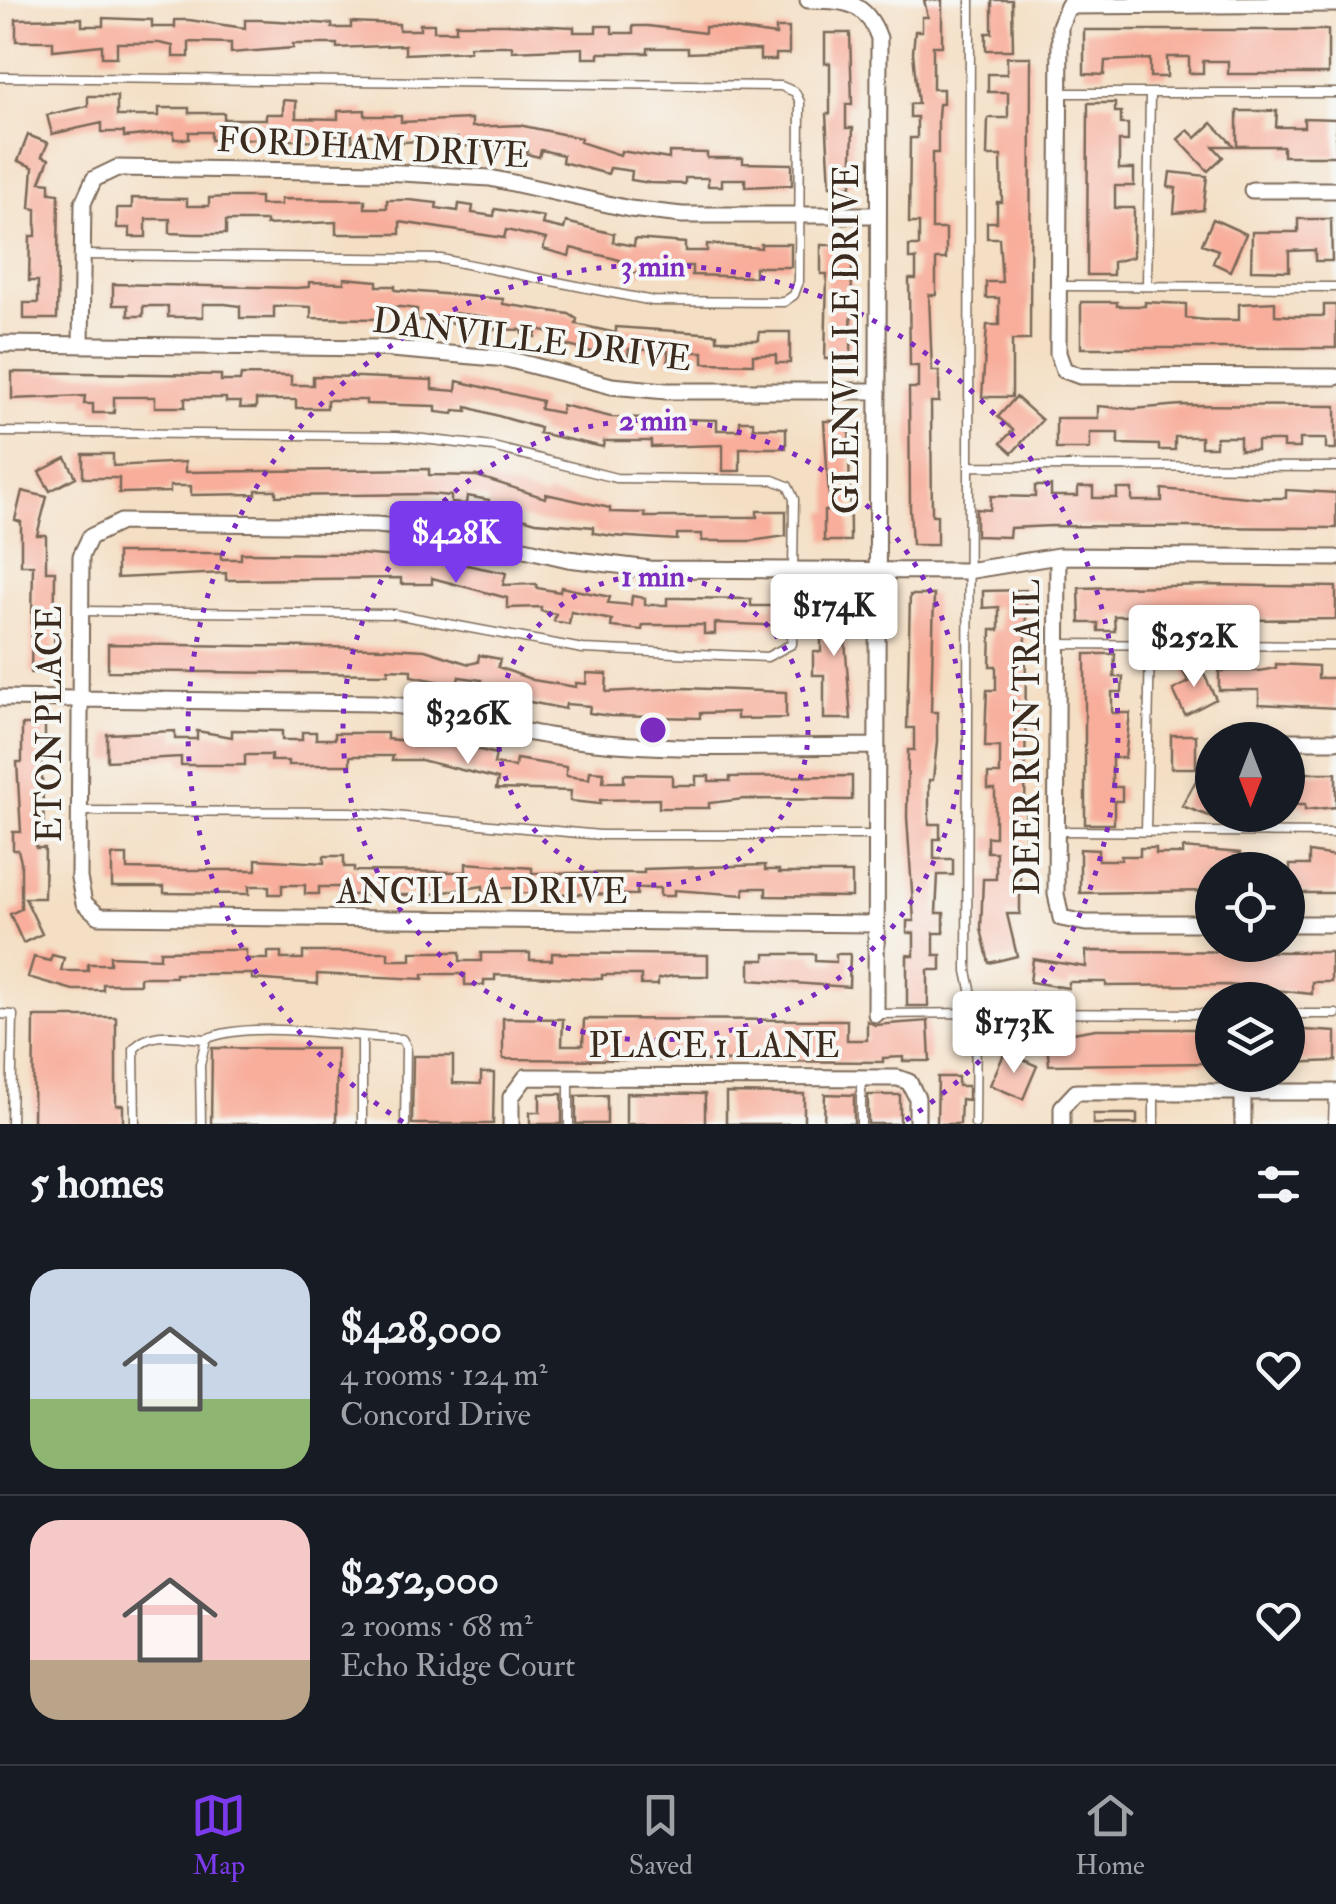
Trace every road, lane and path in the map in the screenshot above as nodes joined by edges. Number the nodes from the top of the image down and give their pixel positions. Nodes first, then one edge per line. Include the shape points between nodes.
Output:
1 (808, 0) edge
2 (970, 0) edge
3 (1336, 4) edge
4 (0, 77) edge
5 (1059, 93) junction
6 (1150, 93) junction
7 (1336, 93) edge
8 (1252, 190) dead end
9 (1336, 190) edge
10 (799, 215) junction
11 (878, 215) junction
12 (82, 255) junction
13 (1059, 286) junction
14 (1147, 286) junction
15 (1336, 287) edge
16 (0, 344) edge
17 (81, 345) junction
18 (1336, 377) edge
19 (877, 392) junction
20 (0, 432) edge
21 (969, 466) junction
22 (1336, 466) edge
23 (1058, 556) junction
24 (1336, 558) edge
25 (794, 570) junction
26 (876, 570) junction
27 (968, 571) junction
28 (80, 611) junction
29 (1057, 644) junction
30 (1150, 645) junction
31 (1336, 646) edge
32 (0, 698) edge
33 (79, 700) junction
34 (1305, 741) edge
35 (1336, 741) edge
36 (877, 746) junction
37 (79, 811) junction
38 (1056, 832) junction
39 (1146, 832) junction
40 (1336, 833) edge
41 (877, 835) junction
42 (89, 911) joint
43 (1195, 923) edge
44 (876, 924) junction
45 (1305, 924) edge
46 (1336, 924) edge
47 (976, 1013) junction
48 (0, 1014) edge
49 (876, 1014) joint
50 (1195, 1014) edge
51 (1305, 1014) edge
52 (1336, 1014) edge
53 (362, 1036) junction
54 (206, 1040) junction
55 (569, 1076) junction
56 (862, 1077) junction
57 (1154, 1091) junction
58 (1195, 1091) edge
59 (1243, 1092) edge
60 (1305, 1092) edge
61 (1335, 1092) edge
62 (11, 1124) edge
63 (135, 1124) edge
64 (200, 1124) edge
65 (362, 1124) edge
66 (405, 1124) edge
67 (511, 1124) edge
68 (569, 1124) edge
69 (861, 1124) edge
70 (917, 1124) edge
71 (975, 1124) edge
72 (1062, 1124) edge
73 (1154, 1124) edge
74 (1243, 1124) edge
75 (1334, 1124) edge

1 - 11 street, GLENVILLE DRIVE via 845,0 872,16 879,38
2 - 21 lane
3 - 5 street via 1068,6 1060,26
4 - 10 lane via 781,86 800,102
5 - 6 lane
5 - 13 street
6 - 7 lane
6 - 14 lane
8 - 9 street
10 - 11 street, FORDHAM DRIVE
10 - 12 street, FORDHAM DRIVE via 630,209 490,178 117,168 102,172 86,192
10 - 12 lane via 797,288 790,300 777,303 634,299 441,259
11 - 19 street, GLENVILLE DRIVE
12 - 17 street, FORDHAM DRIVE
13 - 14 lane
13 - 18 street via 1058,353 1070,374
14 - 15 lane
16 - 17 street, DANVILLE DRIVE
17 - 19 street, DANVILLE DRIVE via 380,348 507,360 612,386 666,391
19 - 26 street, GLENVILLE DRIVE
20 - 25 lane via 398,436 480,445 616,478 774,480 788,486 794,500
21 - 22 lane
21 - 27 lane
23 - 24 street
23 - 27 street
23 - 29 street, DEER RUN TRAIL
25 - 26 street
25 - 28 street, ETON PLACE via 650,569 377,525 121,522 90,537 81,556
25 - 28 lane via 792,644 768,658 583,649 394,614
26 - 27 street
26 - 36 street, GLENVILLE DRIVE
27 - 47 lane via 967,972
28 - 33 street, ETON PLACE
29 - 30 lane
29 - 38 street, DEER RUN TRAIL
30 - 31 lane
30 - 39 lane
32 - 33 street
33 - 36 street via 374,703 593,742
33 - 37 street, ETON PLACE
34 - 35 street
36 - 41 street, GLENVILLE DRIVE
37 - 41 lane via 351,812 600,835
37 - 42 street, ETON PLACE via 80,895
38 - 39 lane
38 - 43 street, DEER RUN TRAIL via 1060,918
39 - 40 lane
41 - 44 street, GLENVILLE DRIVE
42 - 44 street, ANCILLA DRIVE via 110,920
44 - 49 street, GLENVILLE DRIVE
45 - 46 street
47 - 49 lane
47 - 50 lane
47 - 71 lane
48 - 62 lane via 13,1015
51 - 52 lane
53 - 54 lane via 221,1032
53 - 65 lane
53 - 66 lane via 402,1039 406,1046
54 - 63 lane via 150,1035 134,1049
54 - 64 lane
55 - 56 street, PLACE 1 LANE
55 - 67 street, PLACE 1 LANE via 520,1081 511,1098
55 - 68 lane
56 - 69 lane
56 - 70 street, PLACE 1 LANE via 910,1082
57 - 58 street
57 - 72 street via 1076,1092 1062,1108
57 - 73 lane
59 - 74 street
60 - 61 street
61 - 75 lane

